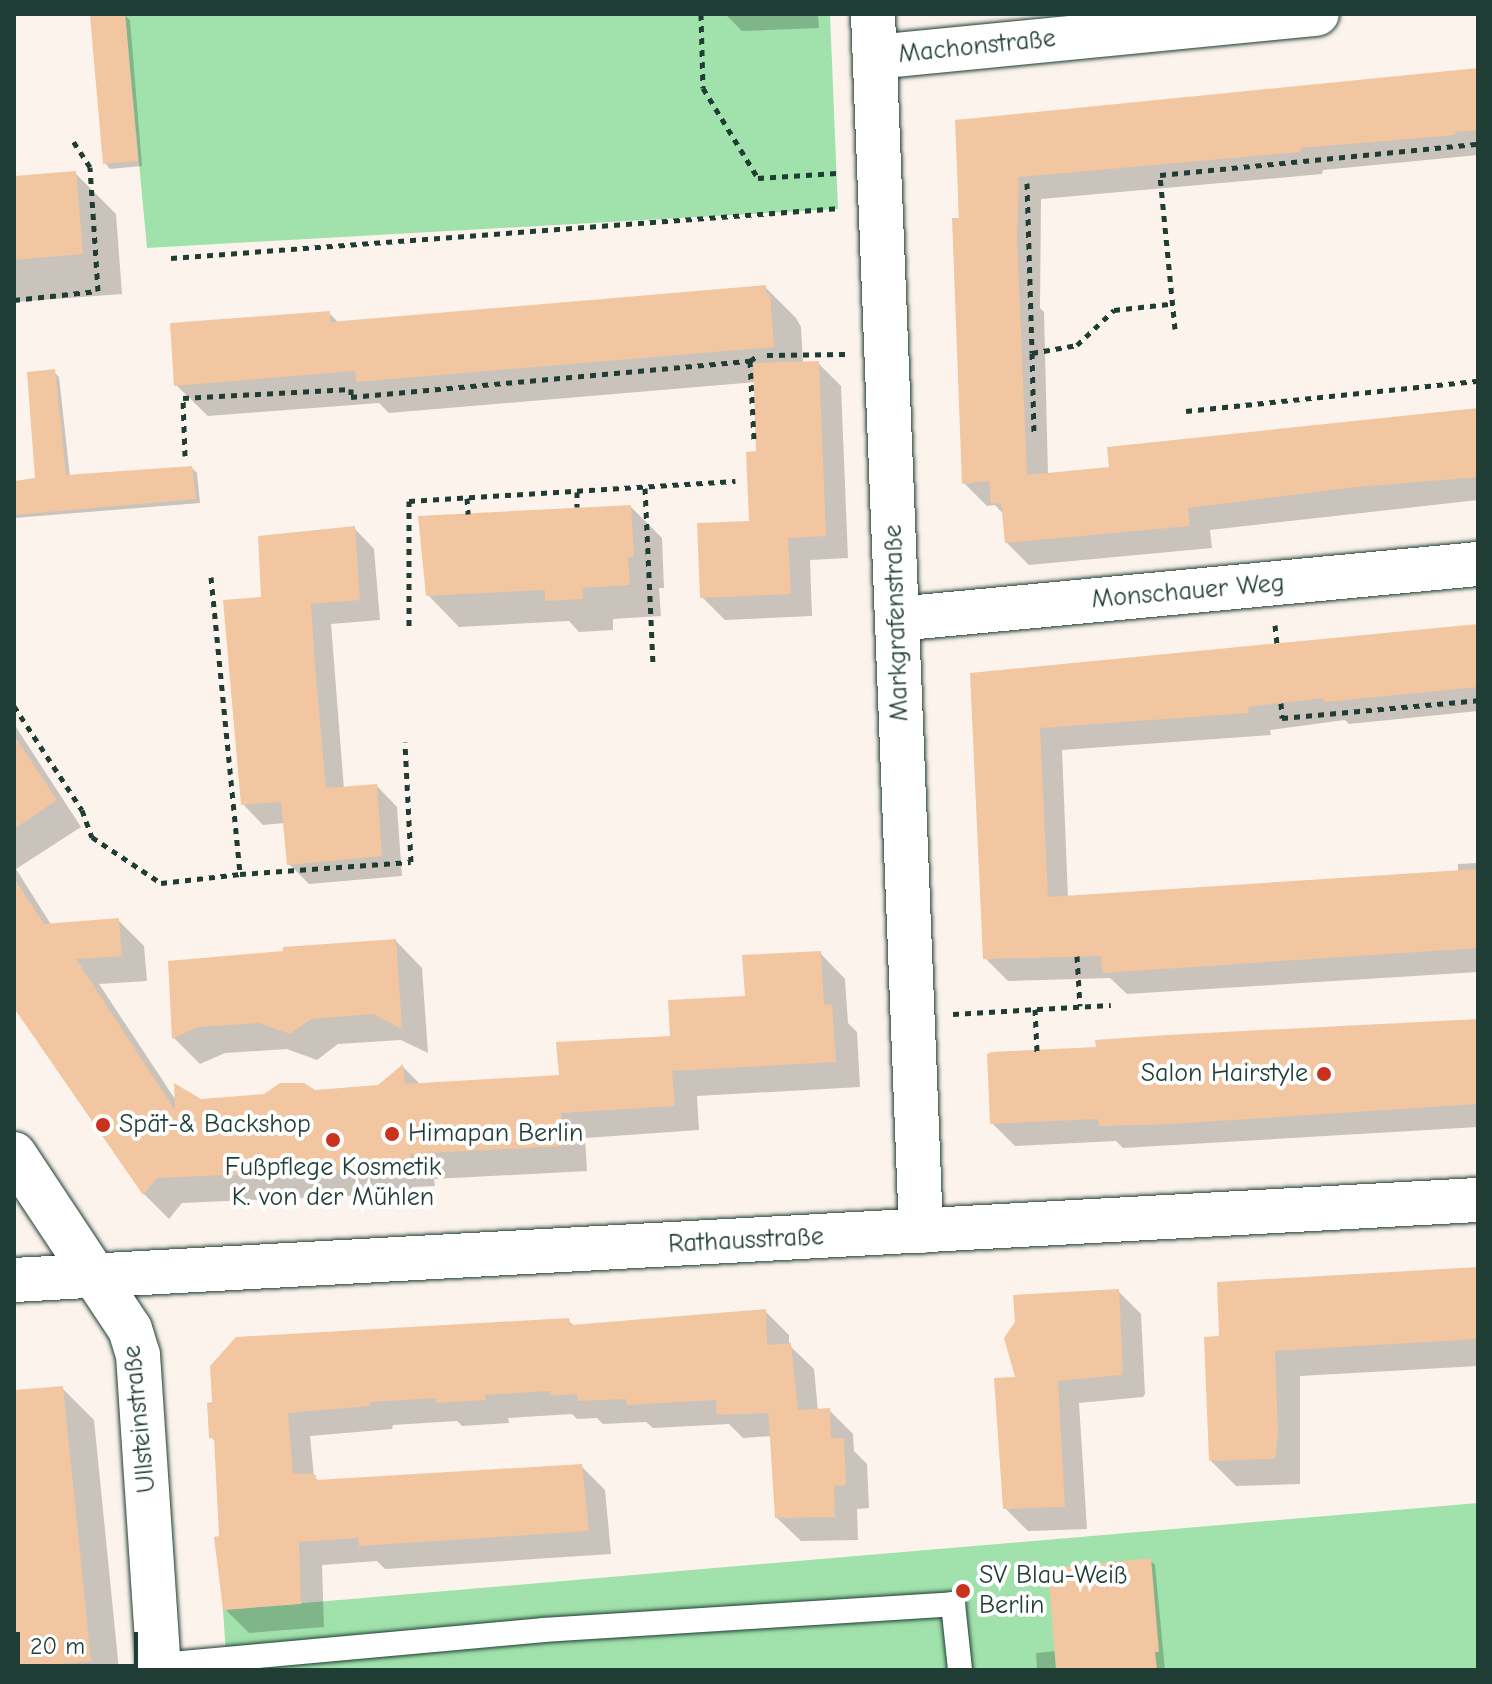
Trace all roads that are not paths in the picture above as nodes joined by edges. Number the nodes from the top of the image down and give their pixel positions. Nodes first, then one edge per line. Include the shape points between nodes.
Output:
1 (873, 14) edge
2 (1317, 14) edge
3 (875, 57) junction
4 (1478, 564) edge
5 (897, 619) junction
6 (14, 1154) edge
7 (1478, 1200) edge
8 (921, 1231) junction
9 (93, 1278) junction
10 (14, 1280) edge
11 (159, 1667) edge
12 (960, 1670) edge

1 - 3 street, Markgrafenstraße
2 - 3 street, Machonstraße
3 - 5 street, Markgrafenstraße
4 - 5 street, Monschauer Weg
5 - 8 street, Markgrafenstraße
6 - 9 street, Ullsteinstraße
7 - 8 street, Rathausstraße
8 - 9 street, Rathausstraße
9 - 10 street, Rathausstraße
9 - 11 street, Ullsteinstraße via 130,1329 138,1355
11 - 12 lane via 543,1630 953,1604

